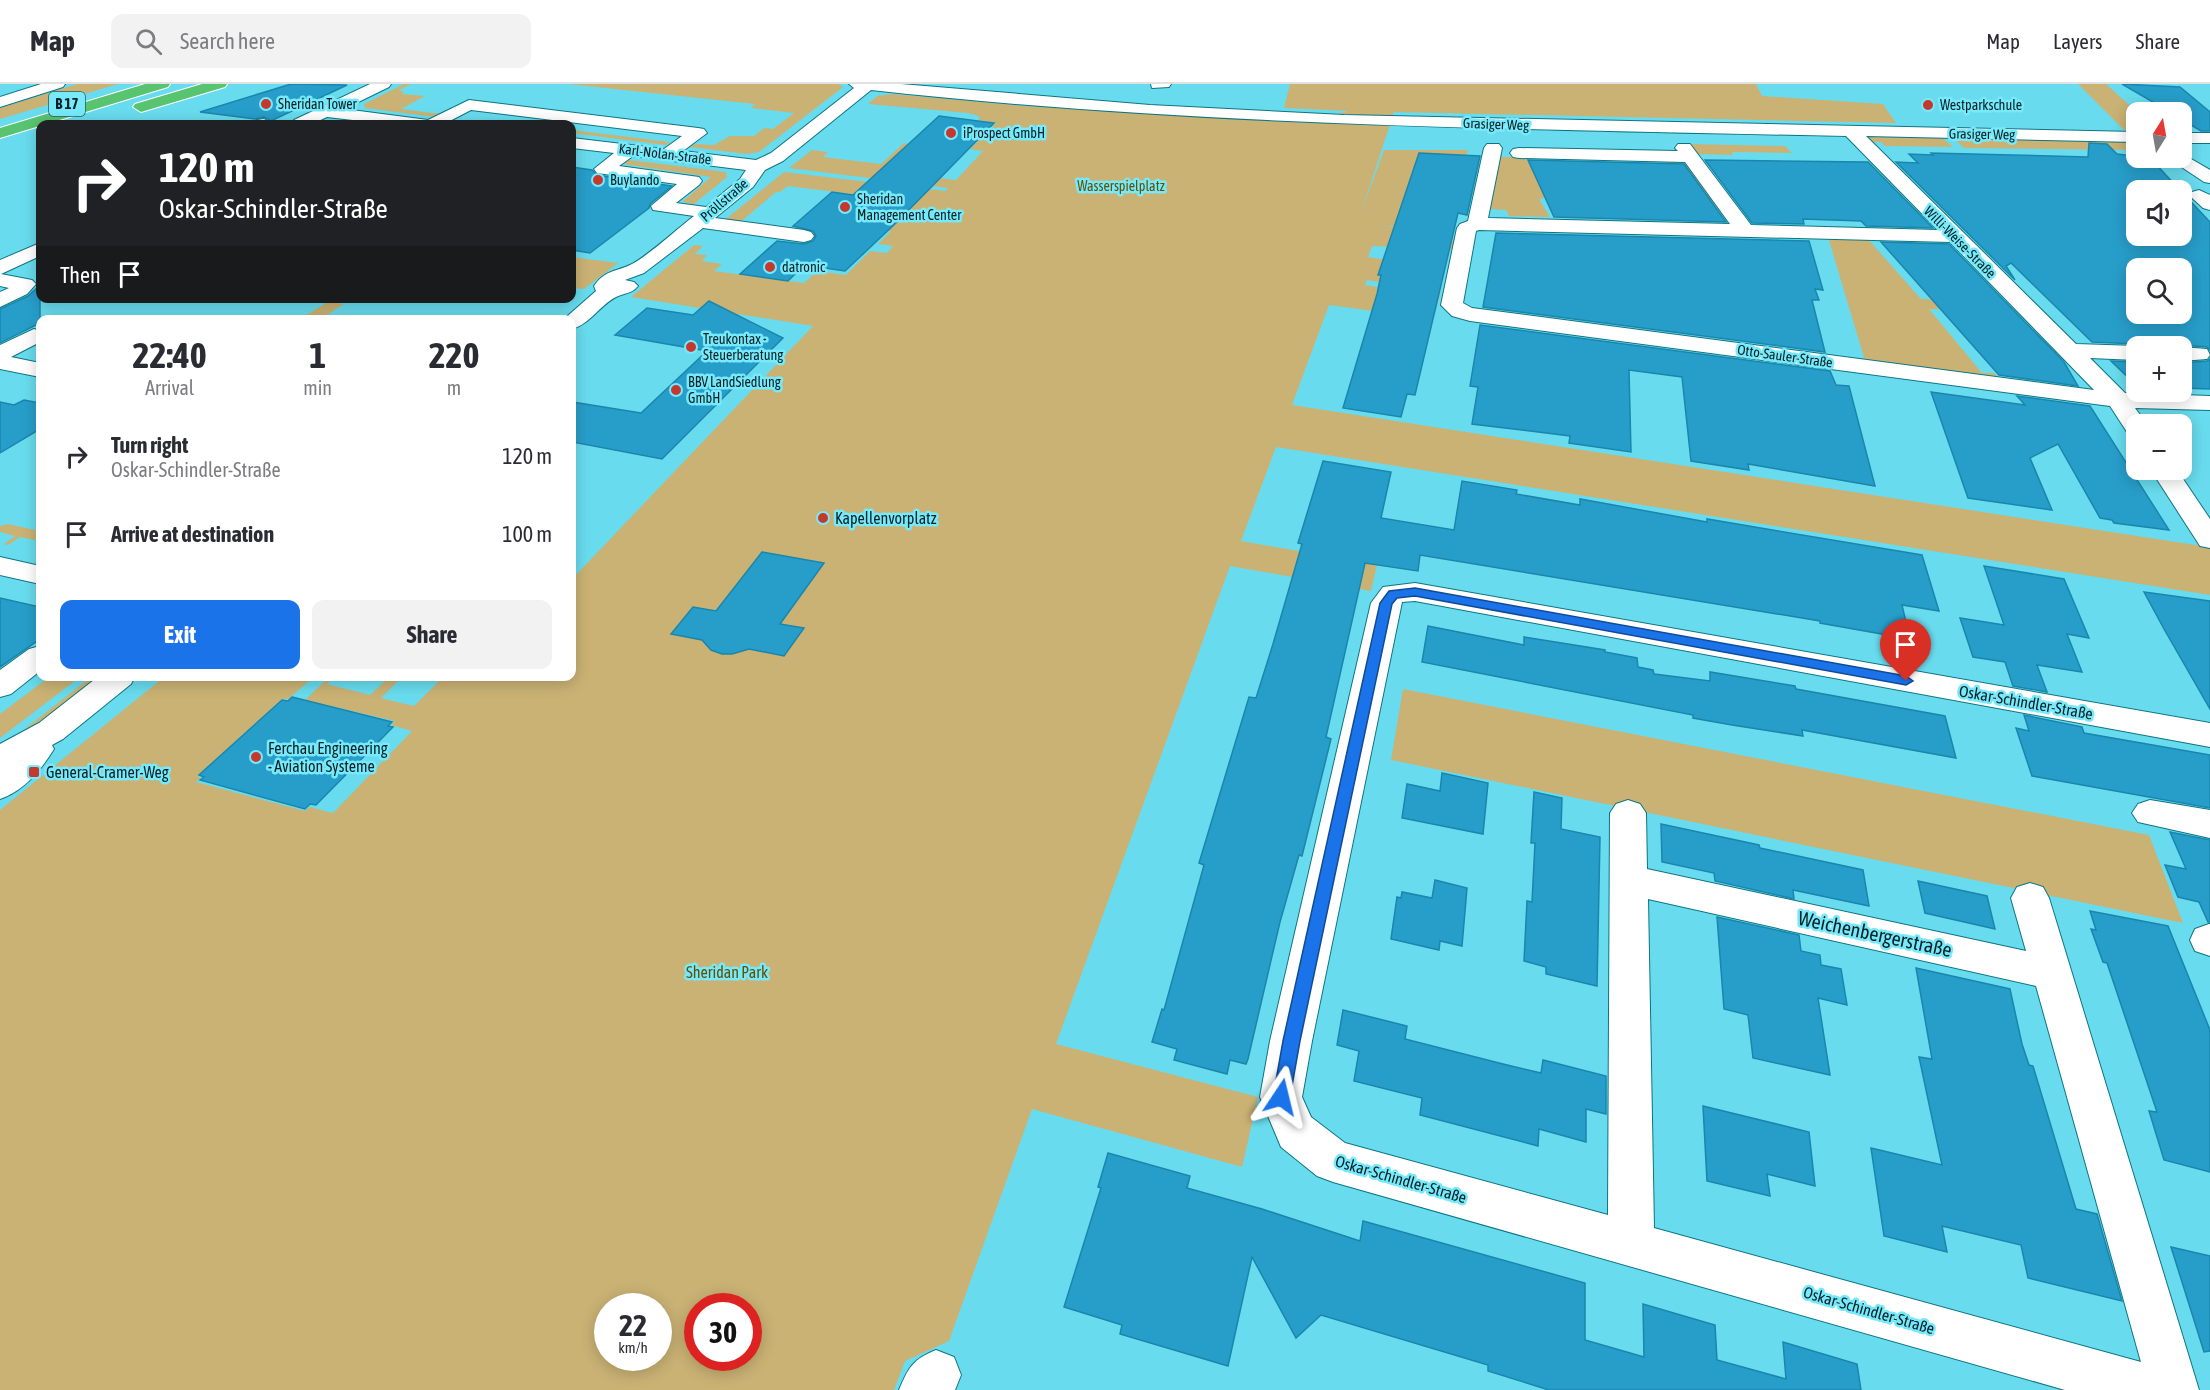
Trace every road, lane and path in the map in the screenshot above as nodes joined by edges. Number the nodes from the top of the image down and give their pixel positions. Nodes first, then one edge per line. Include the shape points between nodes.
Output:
1 (57, 84) edge
2 (134, 84) edge
3 (162, 84) edge
4 (219, 84) edge
5 (383, 84) edge
6 (861, 85) edge
7 (0, 102) edge
8 (841, 106) junction
9 (869, 106) dead end
10 (326, 112) junction
11 (43, 120) edge
12 (95, 120) edge
13 (309, 120) edge
14 (392, 120) edge
15 (440, 120) edge
16 (36, 122) edge
17 (0, 124) edge
18 (1845, 132) junction
19 (0, 133) edge
20 (2126, 137) edge
21 (36, 138) edge
22 (2192, 138) edge
23 (2210, 138) edge
24 (576, 143) edge
25 (1493, 148) dead end
26 (0, 149) edge
27 (630, 150) junction
28 (1520, 153) dead end
29 (667, 154) junction
30 (758, 166) junction
31 (2192, 166) edge
32 (2210, 178) edge
33 (705, 217) junction
34 (1477, 224) junction
35 (1745, 231) junction
36 (804, 236) dead end
37 (1955, 236) junction
38 (0, 246) edge
39 (36, 250) edge
40 (36, 251) edge
41 (0, 268) edge
42 (0, 280) edge
43 (0, 301) edge
44 (576, 319) edge
45 (34, 336) dead end
46 (2068, 351) junction
47 (2126, 352) edge
48 (12, 366) edge
49 (2118, 400) junction
50 (2210, 403) edge
51 (2127, 414) edge
52 (2171, 480) edge
53 (2210, 540) edge
54 (0, 566) edge
55 (36, 574) edge
56 (36, 659) edge
57 (114, 681) edge
58 (0, 686) edge
59 (51, 731) junction
60 (2210, 735) edge
61 (0, 759) edge
62 (0, 786) edge
63 (1628, 813) dead end
64 (2150, 813) dead end
65 (2210, 824) edge
66 (1629, 880) junction
67 (2030, 898) dead end
68 (2052, 973) junction
69 (1631, 1244) junction
70 (2153, 1390) edge
71 (2174, 1390) edge

1 - 7 street
2 - 17 highway, B 17
3 - 11 highway, B 17
4 - 12 highway
5 - 10 street
6 - 8 street, Pröllstraße
6 - 18 street, Grasiger Weg via 1150,110 1312,118
8 - 9 street
8 - 30 street, Pröllstraße via 777,157
10 - 13 street
10 - 14 street
15 - 29 street via 470,105 698,133
16 - 19 highway, B 17
18 - 20 street, Grasiger Weg
18 - 37 street, Willi-Weise-Straße
21 - 26 highway
22 - 23 street
24 - 27 street, Karl-Nolan-Straße
25 - 34 street, Otto-Sauler-Straße
27 - 29 street, Karl-Nolan-Straße
27 - 33 street via 603,169 693,181 660,206
28 - 35 street via 1687,152
29 - 30 street, Karl-Nolan-Straße
30 - 33 street, Pröllstraße via 747,183
31 - 32 street
33 - 36 street
33 - 44 street, Pröllstraße via 636,269 640,276 623,289 607,293
34 - 35 street
34 - 49 street, Otto-Sauler-Straße via 1467,228 1452,305 1470,314
35 - 37 street
37 - 46 street, Willi-Weise-Straße
38 - 39 street
40 - 41 street
42 - 43 street via 25,284
45 - 48 street
46 - 47 street
46 - 49 street, Willi-Weise-Straße
49 - 50 street, Otto-Sauler-Straße
49 - 51 street, Willi-Weise-Straße
52 - 53 street
54 - 55 street
56 - 58 street
57 - 59 street
59 - 61 street
59 - 62 street via 21,769
60 - 69 street, Oskar-Schindler-Straße via 1415,592 1393,594 1386,603 1281,1097 1296,1132 1333,1161
63 - 66 street
64 - 65 street
66 - 68 street, Weichenbergerstraße
66 - 69 street
67 - 68 street
68 - 71 street
69 - 70 street, Oskar-Schindler-Straße

